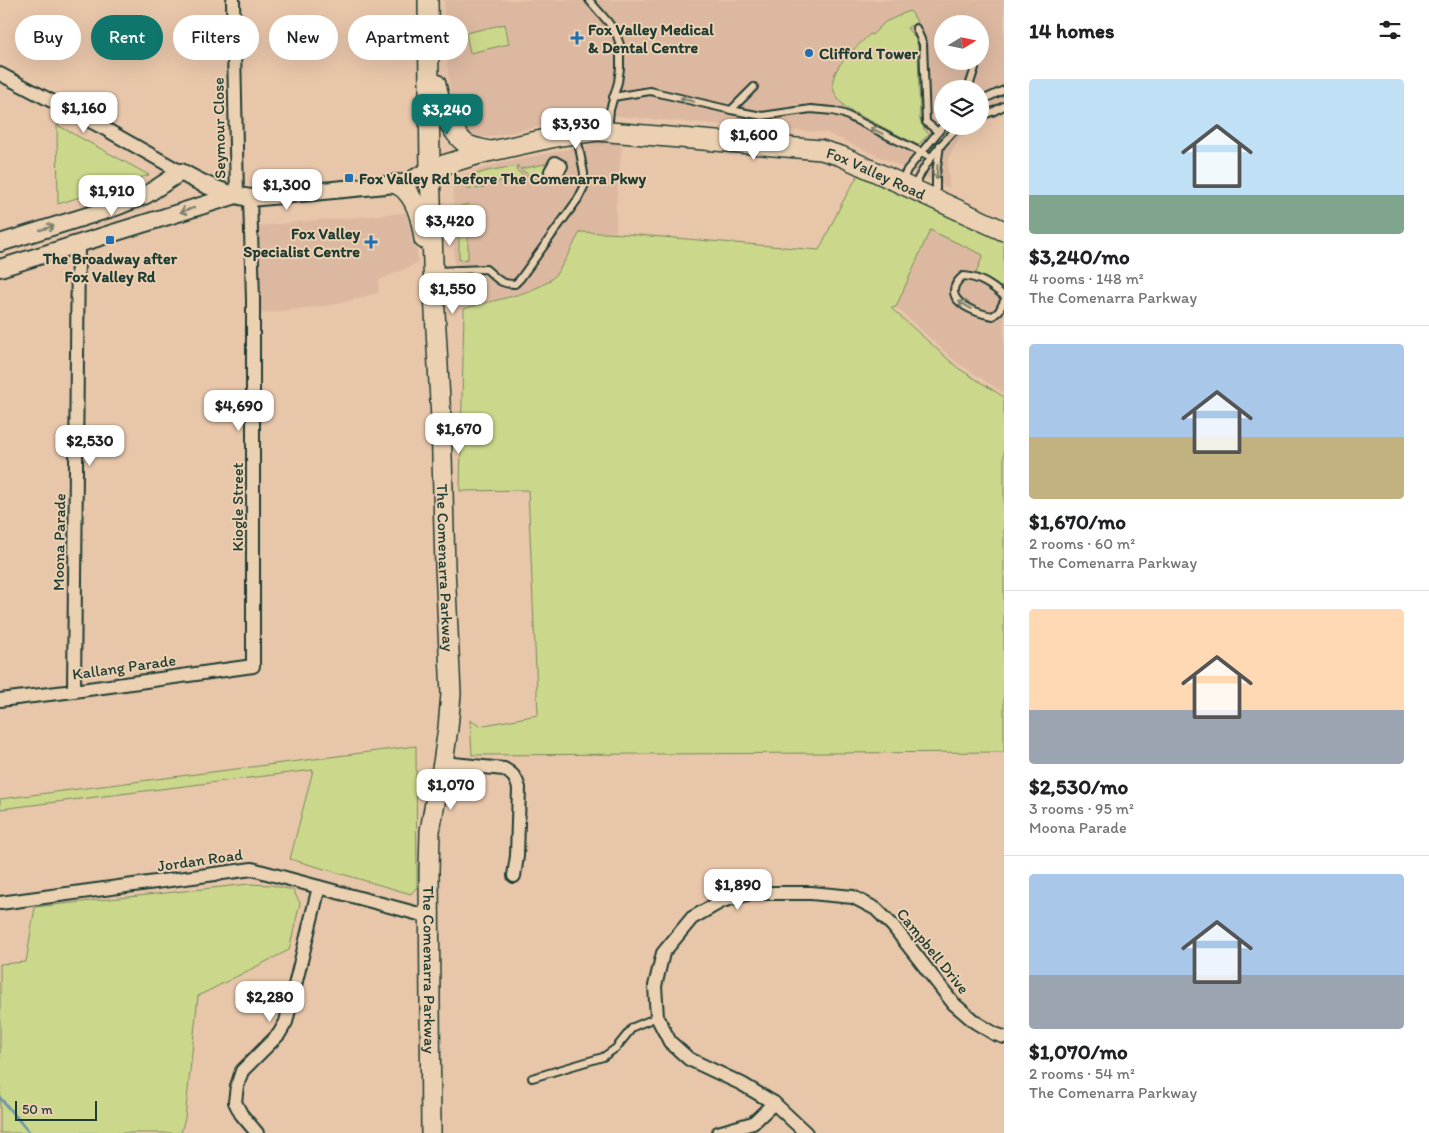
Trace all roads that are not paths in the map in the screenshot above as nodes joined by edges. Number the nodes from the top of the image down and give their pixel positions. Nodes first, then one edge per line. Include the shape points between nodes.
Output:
1 (233, 0) edge
2 (428, 0) edge
3 (589, 0) edge
4 (428, 15) edge
5 (916, 28) dead end
6 (429, 60) edge
7 (430, 60) edge
8 (0, 74) edge
9 (1004, 84) edge
10 (754, 87) dead end
11 (1002, 92) edge
12 (613, 97) junction
13 (989, 97) edge
14 (1004, 106) edge
15 (731, 110) junction
16 (989, 113) edge
17 (934, 126) edge
18 (608, 132) junction
19 (576, 133) junction
20 (935, 135) edge
21 (950, 135) edge
22 (940, 145) junction
23 (491, 151) junction
24 (921, 153) junction
25 (930, 157) junction
26 (430, 169) junction
27 (181, 172) junction
28 (396, 184) junction
29 (907, 186) junction
30 (240, 197) junction
31 (936, 199) junction
32 (1004, 231) edge
33 (0, 242) edge
34 (78, 243) junction
35 (0, 268) edge
36 (434, 272) junction
37 (434, 294) junction
38 (1004, 300) edge
39 (253, 666) joint
40 (74, 691) junction
41 (0, 700) edge
42 (443, 763) junction
43 (514, 876) dead end
44 (319, 887) junction
45 (0, 904) edge
46 (430, 917) junction
47 (657, 1016) junction
48 (1004, 1037) edge
49 (532, 1078) dead end
50 (774, 1103) junction
51 (257, 1133) edge
52 (431, 1133) edge
53 (718, 1133) edge
54 (806, 1133) edge

1 - 30 street, Seymour Close
2 - 4 main road, The Comenarra Parkway
3 - 12 lane via 616,33 620,45 620,68
5 - 17 lane via 923,44 926,122
6 - 26 main road, The Comenarra Parkway
7 - 23 main road via 443,109 459,137 467,144
8 - 27 street, Fox Valley Road
9 - 11 lane
10 - 15 lane
11 - 13 lane
15 -> 12 lane via 650,91
12 - 18 lane
14 - 16 lane
24 -> 15 lane via 833,111 811,109 762,116
18 - 19 main road, Fox Valley Road
18 - 29 main road, Fox Valley Road via 822,150
19 - 23 main road, Fox Valley Road
19 - 36 lane via 584,187 515,284 504,284 486,268
20 - 24 lane
21 - 22 lane
22 - 25 lane
22 -> 31 lane
23 - 26 main road, Fox Valley Road
24 - 25 lane
24 - 29 lane via 906,170
25 - 29 lane via 919,176
26 - 28 street, Fox Valley Road via 408,182
26 - 36 main road, The Comenarra Parkway
27 - 30 street, Fox Valley Road via 205,185
33 -> 27 street via 116,207 146,195
28 - 30 street, Fox Valley Road
28 - 37 main road via 408,193 419,216
29 - 31 main road, Fox Valley Road
30 -> 34 street
30 - 39 street, Kiogle Street via 253,309
31 - 32 main road, Fox Valley Road
34 - 35 street
34 - 40 street, Moona Parade
36 - 37 main road, The Comenarra Parkway
37 - 42 main road, The Comenarra Parkway via 451,694
38 -> 38 lane via 993,316 964,306 956,300 953,289 963,276 971,276 990,285
39 - 40 street, Kallang Parade
40 - 41 street, Kallang Parade
42 - 43 street via 504,769 516,778 519,788
42 - 46 main road, The Comenarra Parkway via 430,831
44 - 45 street, Jordan Road via 252,868
44 - 46 street, Jordan Road
44 - 51 street via 286,1022 279,1034 242,1071 237,1086 235,1102
46 - 52 main road, The Comenarra Parkway
47 - 48 street, Campbell Drive via 655,986 663,953 692,918 722,901 751,893 810,893 853,897 876,909 954,1004 975,1022
47 - 49 lane via 632,1027 616,1048 603,1057
47 - 50 street, Campbell Drive via 670,1042 689,1059
50 - 53 street via 752,1123
50 - 54 street, Campbell Drive

